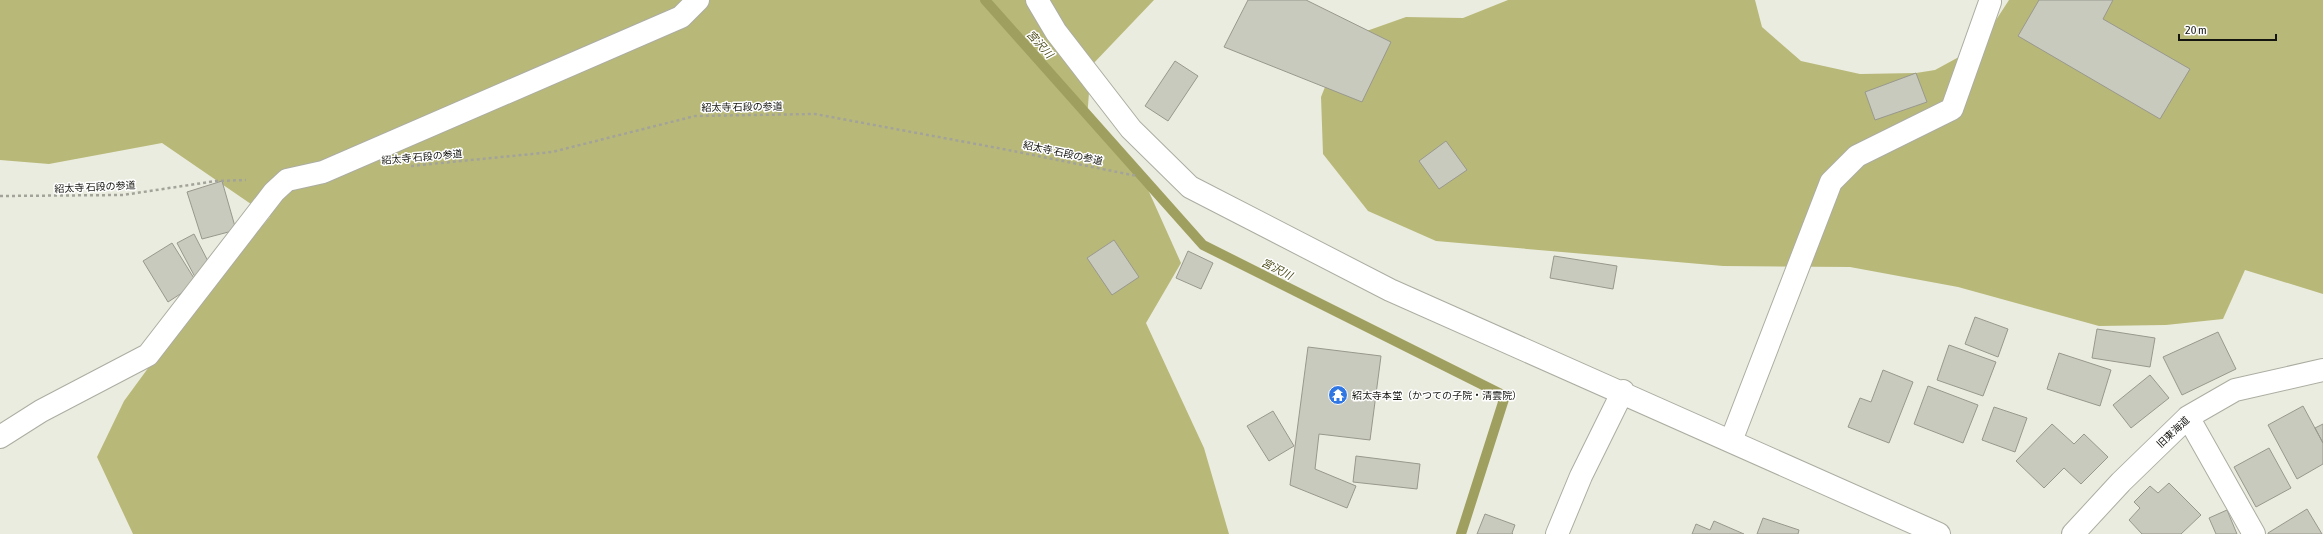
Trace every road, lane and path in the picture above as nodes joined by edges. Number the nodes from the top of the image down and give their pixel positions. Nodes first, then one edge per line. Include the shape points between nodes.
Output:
1 (698, 0) edge
2 (1037, 0) edge
3 (1990, 2) dead end
4 (410, 166) dead end
5 (1113, 171) dead end
6 (286, 180) junction
7 (0, 196) edge
8 (2323, 370) edge
9 (1623, 391) junction
10 (2188, 417) junction
11 (0, 438) edge
12 (1731, 441) junction
13 (1557, 534) edge
14 (1939, 534) edge
15 (2073, 534) edge
16 (2254, 534) edge

1 - 6 street via 681,17 323,172
2 - 9 street via 1056,32 1130,130 1190,187 1390,290
3 - 12 street via 1952,109 1858,156 1831,182
4 - 5 path, 紹太寺 石段の参道 via 552,152 695,116 814,114
6 - 7 path, 紹太寺 石段の参道 via 216,181 123,195
6 - 11 street via 148,355 41,411
8 - 10 street, 旧東海道 via 2235,390
9 - 12 street
9 - 13 street via 1581,476
10 - 15 street, 旧東海道 via 2121,482
10 - 16 street
12 - 14 street

